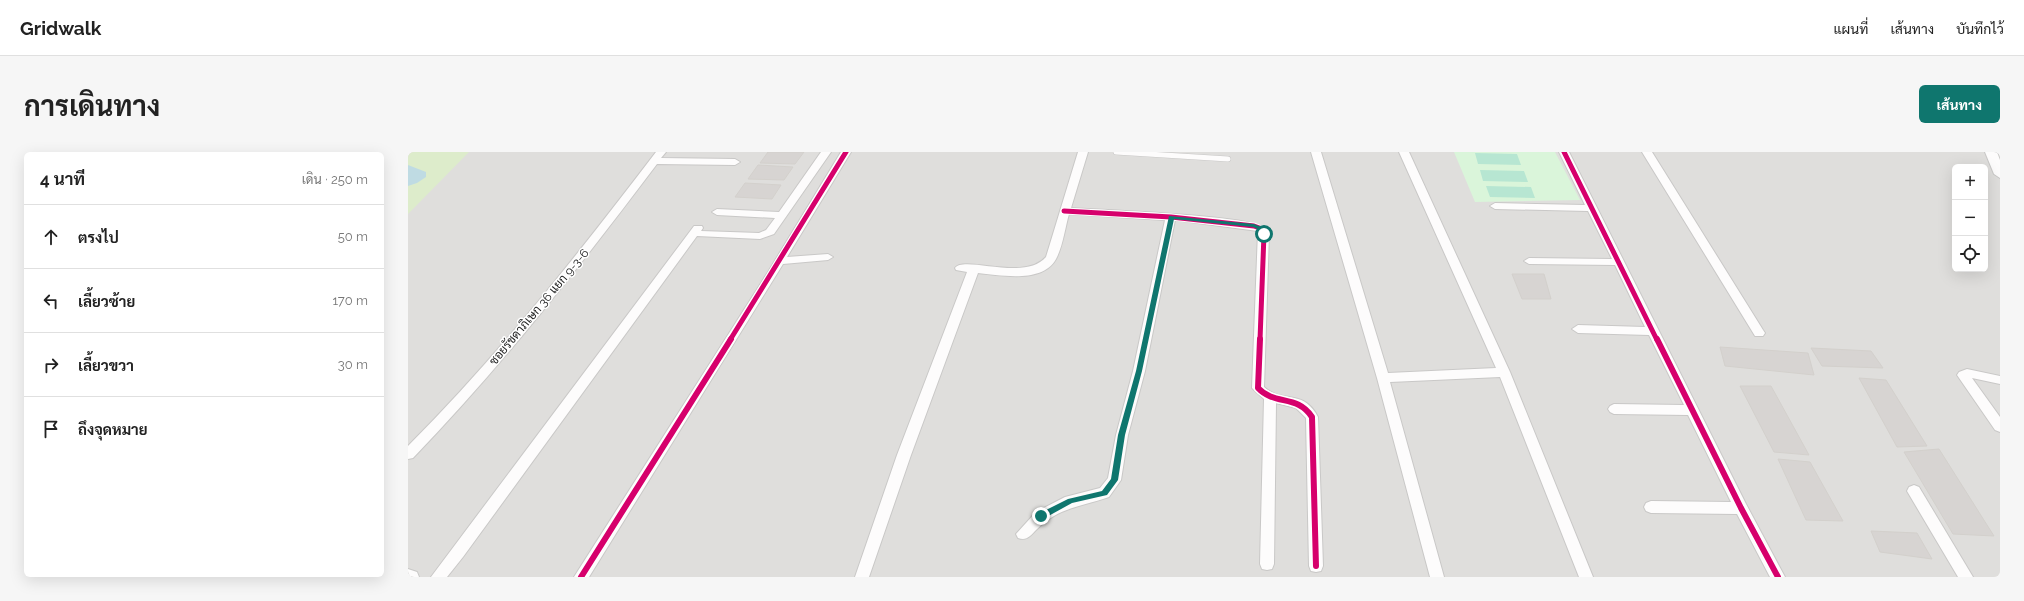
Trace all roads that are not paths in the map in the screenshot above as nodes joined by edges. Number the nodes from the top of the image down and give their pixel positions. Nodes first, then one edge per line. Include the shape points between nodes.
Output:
1 (826, 152) edge
2 (846, 152) edge
3 (1083, 152) edge
4 (1116, 152) edge
5 (1316, 152) edge
6 (1404, 152) edge
7 (1564, 152) edge
8 (1647, 152) edge
9 (1991, 152) edge
10 (657, 156) edge
11 (1228, 159) dead end
12 (735, 162) dead end
13 (2000, 174) edge
14 (1495, 206) dead end
15 (1592, 208) junction
16 (1064, 211) junction
17 (717, 212) dead end
18 (783, 215) junction
19 (1171, 217) junction
20 (828, 257) dead end
21 (780, 261) junction
22 (1529, 261) dead end
23 (1619, 262) junction
24 (960, 268) dead end
25 (974, 268) junction
26 (1578, 329) dead end
27 (1653, 330) junction
28 (1759, 333) dead end
29 (1504, 372) junction
30 (1383, 378) junction
31 (2000, 380) edge
32 (1270, 397) junction
33 (1614, 409) dead end
34 (1693, 410) junction
35 (2000, 427) edge
36 (408, 454) edge
37 (1914, 491) dead end
38 (1651, 507) dead end
39 (1741, 508) junction
40 (1023, 534) dead end
41 (1267, 564) dead end
42 (1316, 566) dead end
43 (408, 576) edge
44 (412, 577) edge
45 (438, 577) edge
46 (581, 577) edge
47 (862, 577) edge
48 (1437, 577) edge
49 (1586, 577) edge
50 (1778, 577) edge
51 (1966, 577) edge

1 - 18 street
2 - 21 street
3 - 16 street
4 - 11 lane
5 - 30 street
6 - 29 street
7 - 15 street
8 - 28 street
9 - 13 street
10 - 12 street
10 - 36 street, ซอยรัชดาภิเษก 36 แยก 9-3-6 via 536,312 451,411
14 - 15 street
15 - 23 street
16 - 19 street
16 - 25 street via 1051,258 1039,269 1018,271
17 - 18 street
18 - 45 street via 770,232 760,236 700,231
19 - 32 street via 1262,229 1264,234 1258,388 1262,394
19 - 40 street via 1114,480 1104,493 1070,501 1041,516
20 - 21 street
21 - 46 street
22 - 23 street
23 - 27 street
24 - 25 street
25 - 47 street via 904,455
26 - 27 street
27 - 34 street
29 - 30 street
29 - 49 street
30 - 48 street
31 - 35 street via 1967,373 1964,375
32 - 41 street
32 - 42 street via 1299,402 1308,408 1312,416
33 - 34 street
34 - 39 street
37 - 51 street
38 - 39 street
39 - 50 street
43 - 44 street

